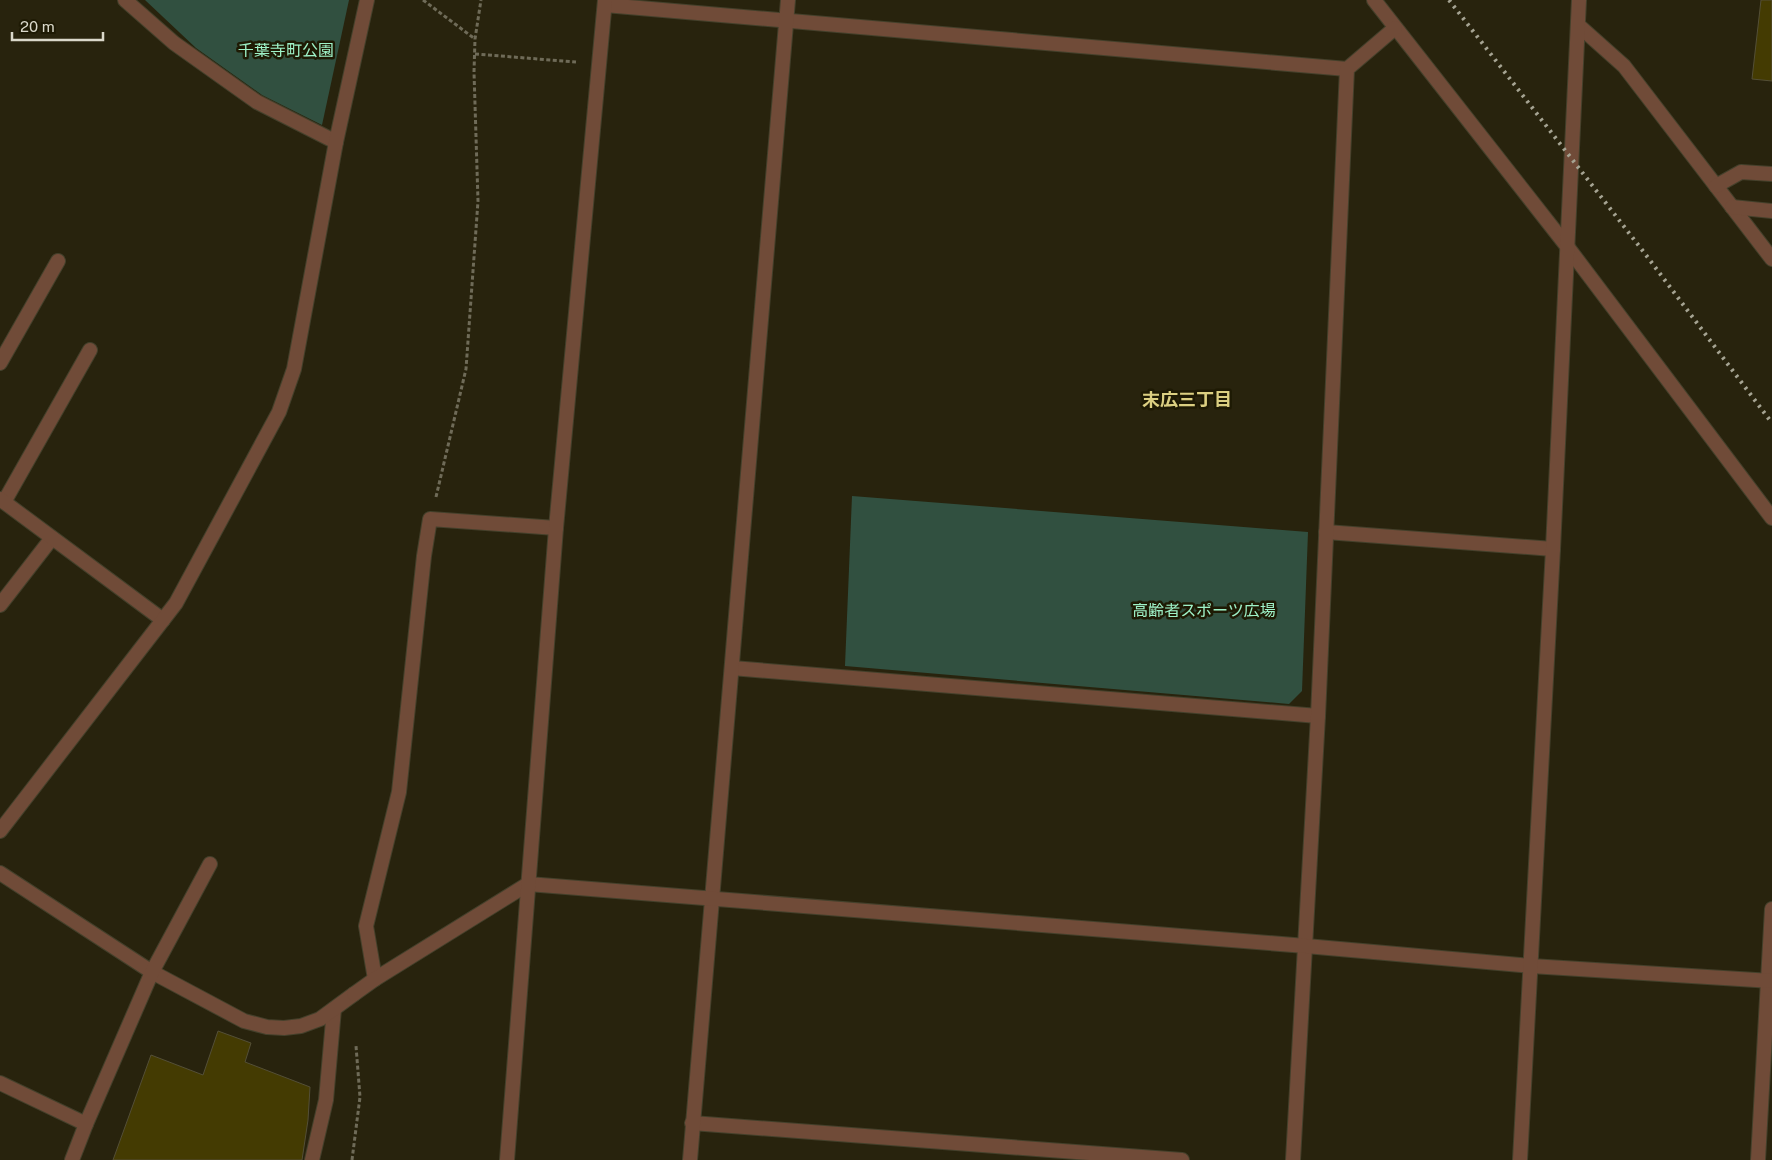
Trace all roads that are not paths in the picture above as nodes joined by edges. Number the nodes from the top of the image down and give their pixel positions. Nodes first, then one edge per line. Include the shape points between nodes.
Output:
1 (125, 0) edge
2 (367, 0) edge
3 (788, 0) edge
4 (1374, 0) edge
5 (1578, 0) edge
6 (605, 3) edge
7 (786, 22) junction
8 (1578, 25) junction
9 (1395, 28) junction
10 (1347, 69) junction
11 (336, 142) junction
12 (1772, 174) edge
13 (1716, 186) junction
14 (1732, 208) junction
15 (1772, 211) edge
16 (1566, 245) junction
17 (1772, 259) edge
18 (58, 260) dead end
19 (90, 350) dead end
20 (0, 363) edge
21 (2, 501) edge
22 (1772, 518) edge
23 (556, 528) junction
24 (1326, 532) junction
25 (52, 538) junction
26 (1553, 549) junction
27 (0, 605) edge
28 (162, 620) junction
29 (732, 668) junction
30 (1318, 716) junction
31 (0, 831) edge
32 (210, 864) dead end
33 (0, 873) edge
34 (528, 884) junction
35 (713, 898) junction
36 (1772, 909) edge
37 (1306, 946) junction
38 (1531, 966) junction
39 (152, 972) junction
40 (375, 979) junction
41 (1769, 982) edge
42 (334, 1009) junction
43 (0, 1082) edge
44 (1766, 1097) edge
45 (692, 1123) junction
46 (86, 1124) junction
47 (72, 1160) edge
48 (312, 1160) edge
49 (507, 1160) edge
50 (690, 1160) edge
51 (1182, 1160) edge
52 (1294, 1160) edge
53 (1520, 1160) edge
54 (1758, 1160) edge

1 - 11 street via 174,43 257,102
2 - 11 street
3 - 7 street
4 - 9 street
5 - 8 street
6 - 7 street
6 - 23 street
7 - 10 street
7 - 29 street
8 - 13 street via 1624,66
8 - 16 street
9 - 10 street
9 - 16 street
10 - 24 street
11 - 28 street via 294,369 279,412 176,603
12 - 13 street via 1741,172
13 - 14 street
14 - 15 street
14 - 17 street
16 - 22 street
16 - 26 street
18 - 20 street
19 - 21 street
21 - 25 street
23 - 34 street
23 - 40 street via 430,519 400,792 366,926
24 - 26 street
24 - 30 street
25 - 27 street
25 - 28 street
26 - 38 street
28 - 31 street
29 - 30 street
29 - 35 street
30 - 37 street
32 - 39 street
33 - 39 street
34 - 35 street
34 - 40 street
34 - 49 street
35 - 37 street
35 - 45 street
36 - 41 street
37 - 38 street
37 - 52 street
38 - 41 street
38 - 53 street
39 - 42 street via 244,1021 267,1027 300,1026 320,1020
39 - 46 street
40 - 42 street
41 - 44 street
42 - 48 street via 326,1100
43 - 46 street
44 - 54 street
45 - 50 street
45 - 51 street
46 - 47 street

